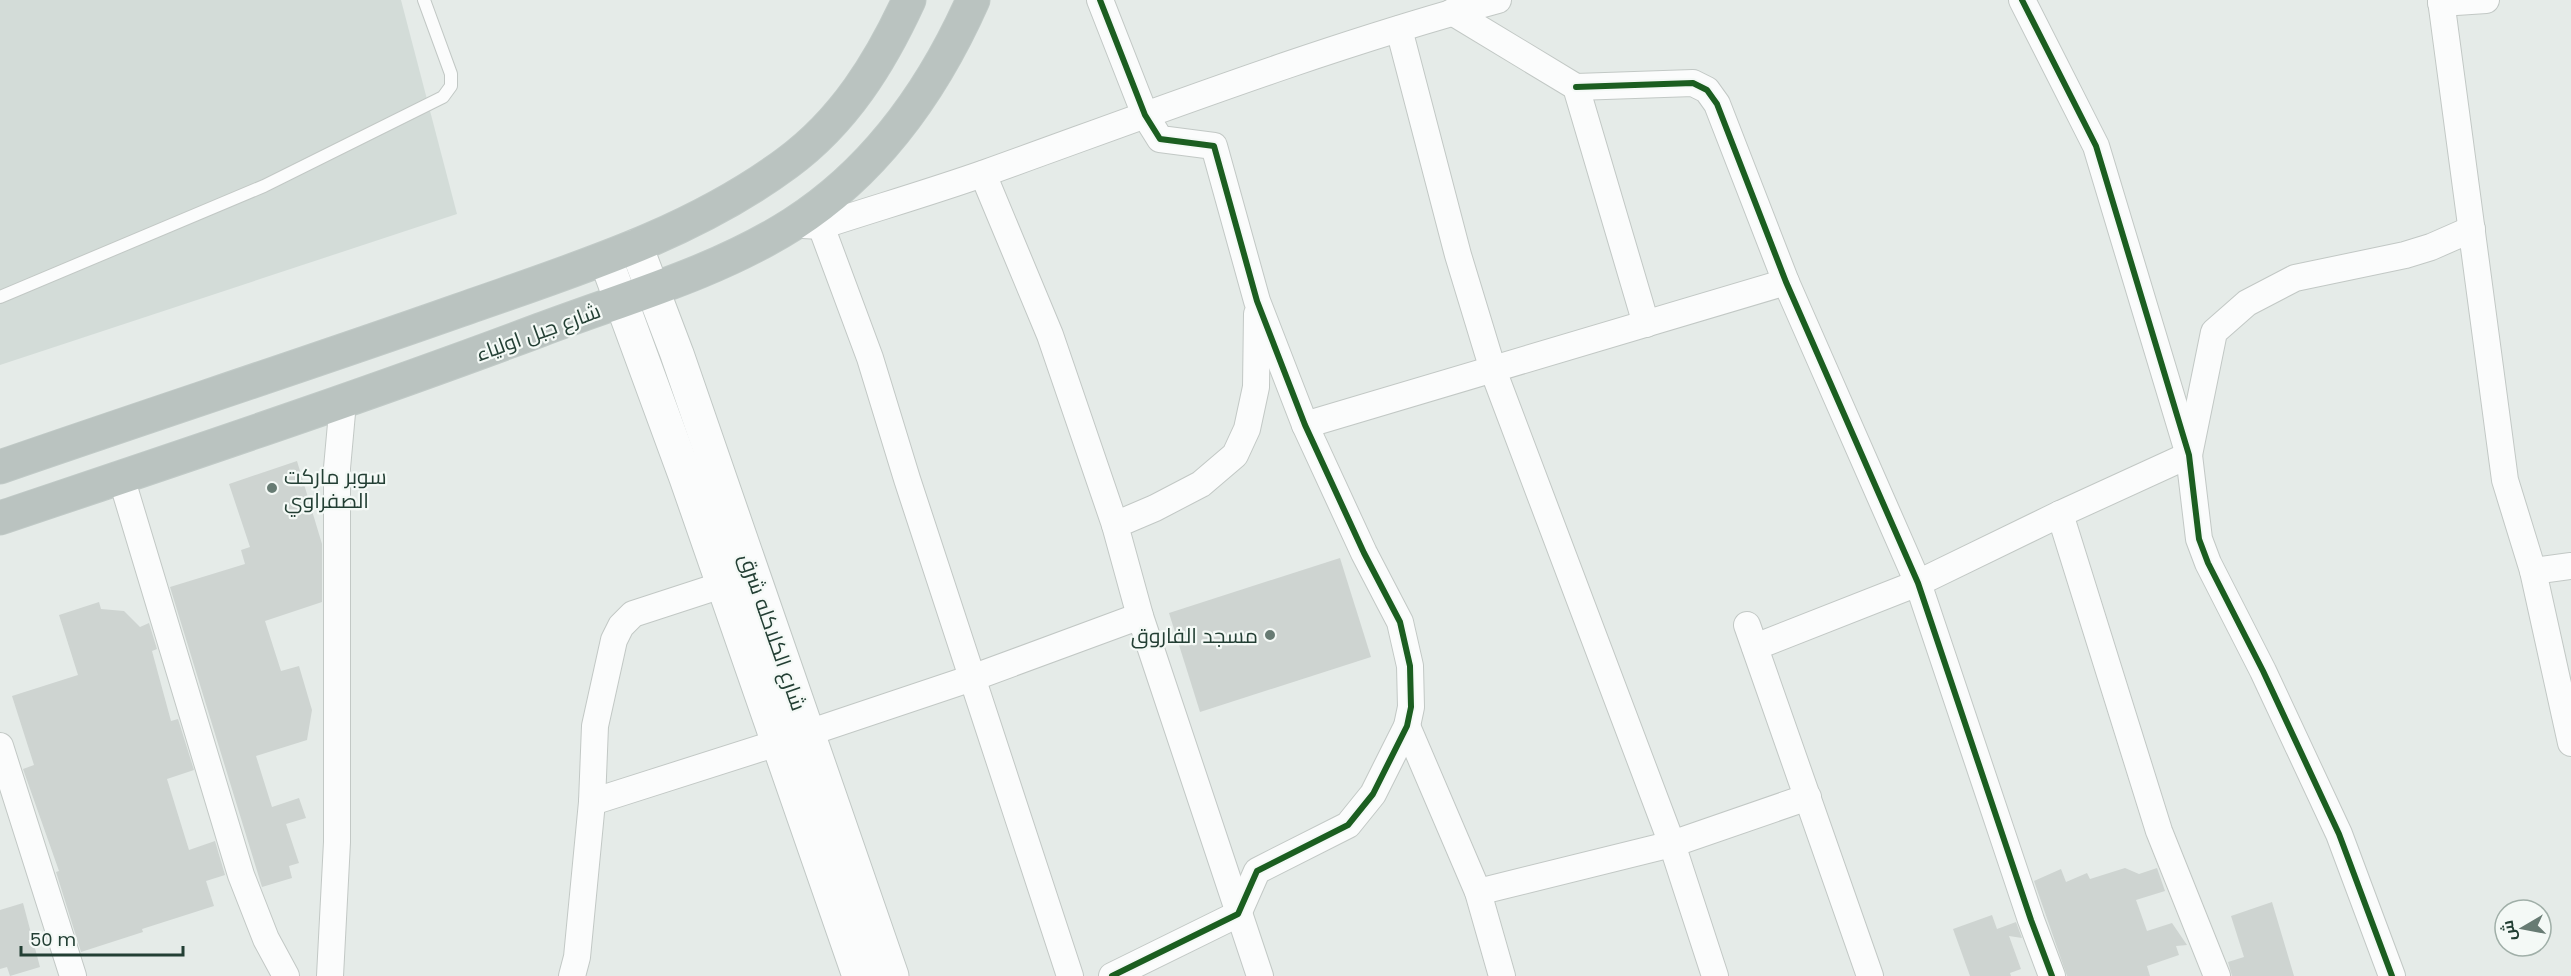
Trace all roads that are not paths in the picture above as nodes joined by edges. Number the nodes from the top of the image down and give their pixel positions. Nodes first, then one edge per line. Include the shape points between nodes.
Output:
1 (424, 0) edge
2 (909, 0) edge
3 (973, 0) edge
4 (1100, 0) edge
5 (1498, 0) edge
6 (2022, 0) edge
7 (2486, 0) edge
8 (2441, 2) edge
9 (1452, 12) junction
10 (1399, 29) junction
11 (1576, 87) junction
12 (1145, 115) junction
13 (983, 174) junction
14 (807, 225) junction
15 (2472, 229) junction
16 (636, 246) junction
17 (606, 260) junction
18 (1786, 282) junction
19 (652, 290) junction
20 (0, 297) edge
21 (1257, 301) junction
22 (621, 302) junction
23 (1646, 324) junction
24 (1493, 370) junction
25 (343, 402) junction
26 (1305, 425) junction
27 (2189, 455) junction
28 (0, 466) edge
29 (121, 477) junction
30 (2060, 514) junction
31 (0, 518) edge
32 (1114, 525) junction
33 (2571, 566) edge
34 (2533, 571) junction
35 (1918, 583) junction
36 (722, 585) junction
37 (1140, 616) junction
38 (972, 678) junction
39 (1407, 726) junction
40 (808, 732) junction
41 (777, 743) junction
42 (2571, 743) edge
43 (0, 746) edge
44 (1808, 797) junction
45 (592, 802) junction
46 (1672, 844) junction
47 (1478, 892) junction
48 (1238, 914) junction
49 (73, 976) edge
50 (286, 976) edge
51 (330, 976) edge
52 (572, 976) edge
53 (859, 976) edge
54 (892, 976) edge
55 (1070, 976) edge
56 (1113, 976) edge
57 (1260, 976) edge
58 (1502, 976) edge
59 (1715, 976) edge
60 (1870, 976) edge
61 (2052, 976) edge
62 (2217, 976) edge
63 (2392, 976) edge

1 - 20 lane via 451,74 451,86 443,97 264,186
2 - 16 highway via 887,47 863,85 809,145 751,188
3 - 14 highway, شارع جبل اولياء via 938,72 906,120 870,160 823,201
4 - 12 street
5 - 9 street
6 - 27 street via 2096,146
7 - 8 street
8 - 15 street
9 - 10 street
9 - 11 street
10 - 12 street
10 - 24 street via 1458,255
11 - 18 street via 1693,83 1707,90 1717,104
11 - 23 street
12 - 13 street
12 - 21 street via 1160,139 1214,146
13 - 14 street
13 - 32 street via 1050,335
14 - 19 highway, شارع جبل اولياء
14 - 38 street via 870,358
15 - 27 street via 2405,255 2295,278 2247,303 2214,332
15 - 34 street via 2505,480
16 - 17 highway
16 - 19 street, شارع الكلاكله شرق
17 - 22 street, شارع الكلاكله شرق
17 - 28 highway
18 - 23 street
18 - 35 street
19 - 22 highway, شارع جبل اولياء
19 - 40 street, شارع الكلاكله شرق
21 - 26 street
21 - 32 street via 1256,387 1247,429 1235,454 1201,484
22 - 25 highway, شارع جبل اولياء
22 - 36 street, شارع الكلاكله شرق
23 - 24 street
24 - 26 street
24 - 46 street
25 - 29 highway, شارع جبل اولياء
25 - 51 street via 337,468 337,842
26 - 39 street via 1400,622 1410,666 1411,707
27 - 30 street
27 - 63 street via 2199,539 2208,563 2264,671 2339,834
29 - 31 highway, شارع جبل اولياء
29 - 50 street via 241,875 266,939
30 - 35 street
30 - 62 street via 2159,831
32 - 37 street
33 - 34 street
34 - 42 street
35 - 44 street via 1751,636
35 - 61 street
36 - 41 street, شارع الكلاكله شرق
36 - 45 street via 633,614 621,626 614,640 595,726
37 - 38 street
37 - 48 street
38 - 40 street
38 - 55 street
39 - 47 street
39 - 48 street via 1372,794 1348,825 1257,871
40 - 54 street, شارع الكلاكله شرق
41 - 45 street
41 - 53 street, شارع الكلاكله شرق
43 - 49 street
44 - 46 street
44 - 60 street
45 - 52 street
46 - 47 street
46 - 59 street
47 - 58 street
48 - 56 street
48 - 57 street

